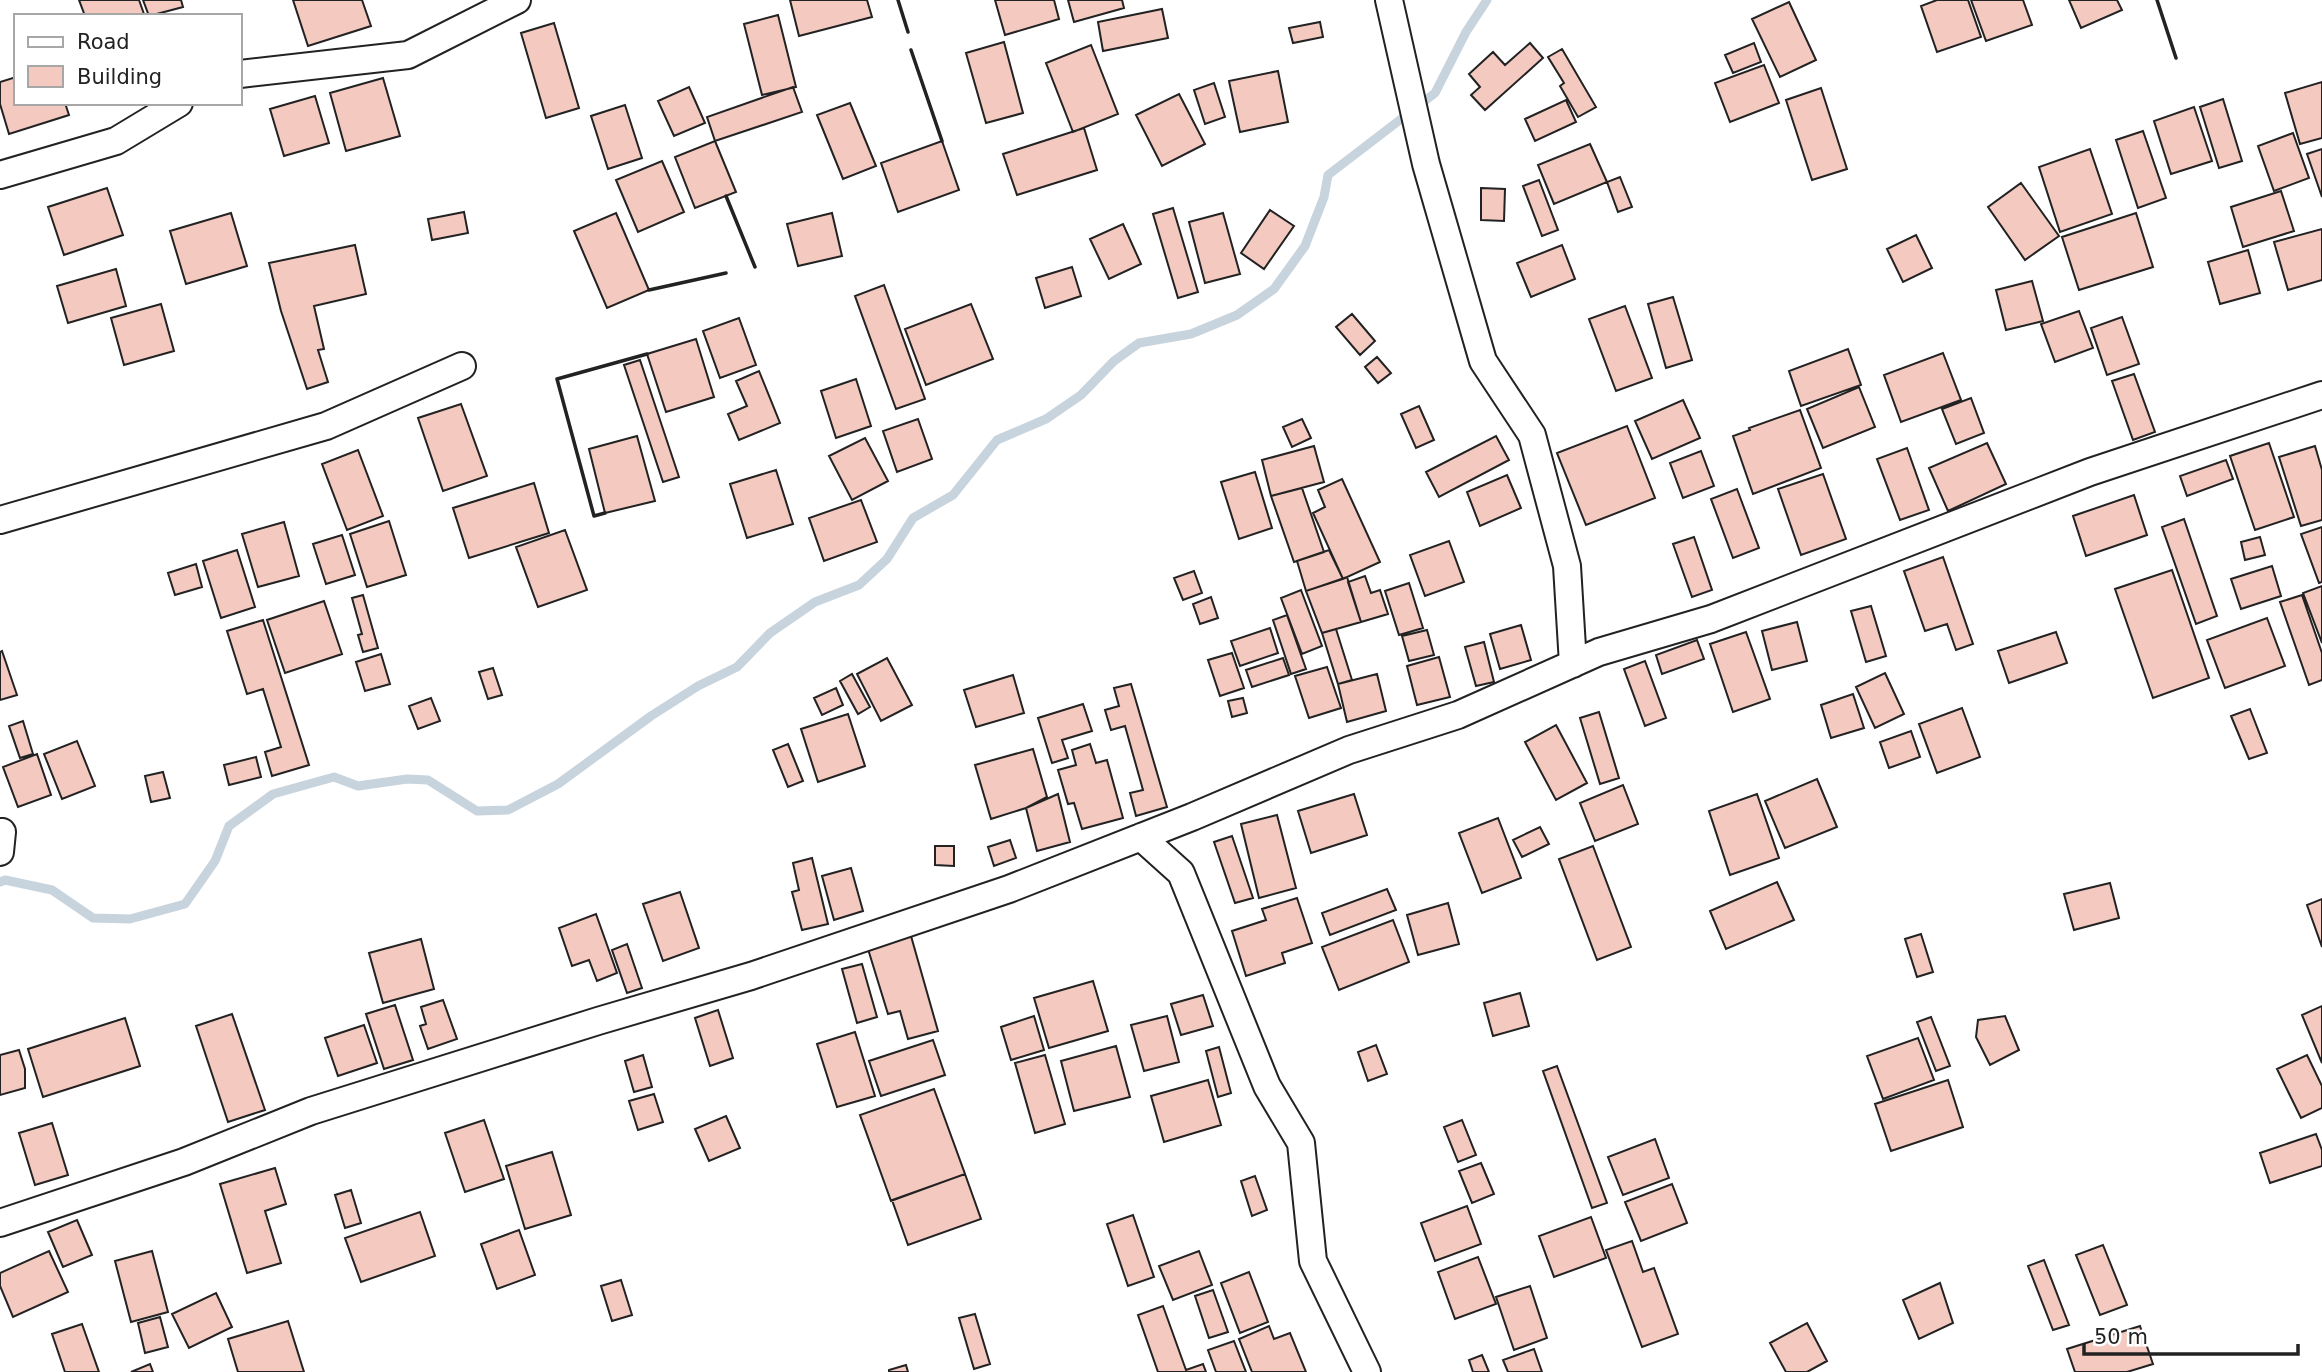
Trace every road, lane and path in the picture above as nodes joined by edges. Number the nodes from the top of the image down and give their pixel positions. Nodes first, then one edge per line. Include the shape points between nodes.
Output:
1 (517, 0) edge
2 (1389, 0) edge
3 (242, 74) edge
4 (176, 105) edge
5 (0, 175) edge
6 (462, 366) dead end
7 (2322, 395) edge
8 (0, 520) edge
9 (1573, 664) junction
10 (1141, 837) junction
11 (0, 1223) edge
12 (1367, 1372) edge

1 - 3 street via 408,55
2 - 9 street via 1426,164 1483,361 1532,435 1567,566
4 - 5 street via 116,141
6 - 8 street via 326,426
7 - 9 street via 2090,472 1711,619
9 - 10 street via 1458,715 1349,750
10 - 11 street via 1009,888 751,976 312,1111 184,1162
10 - 12 street via 1181,873 1267,1086 1301,1143 1313,1261

